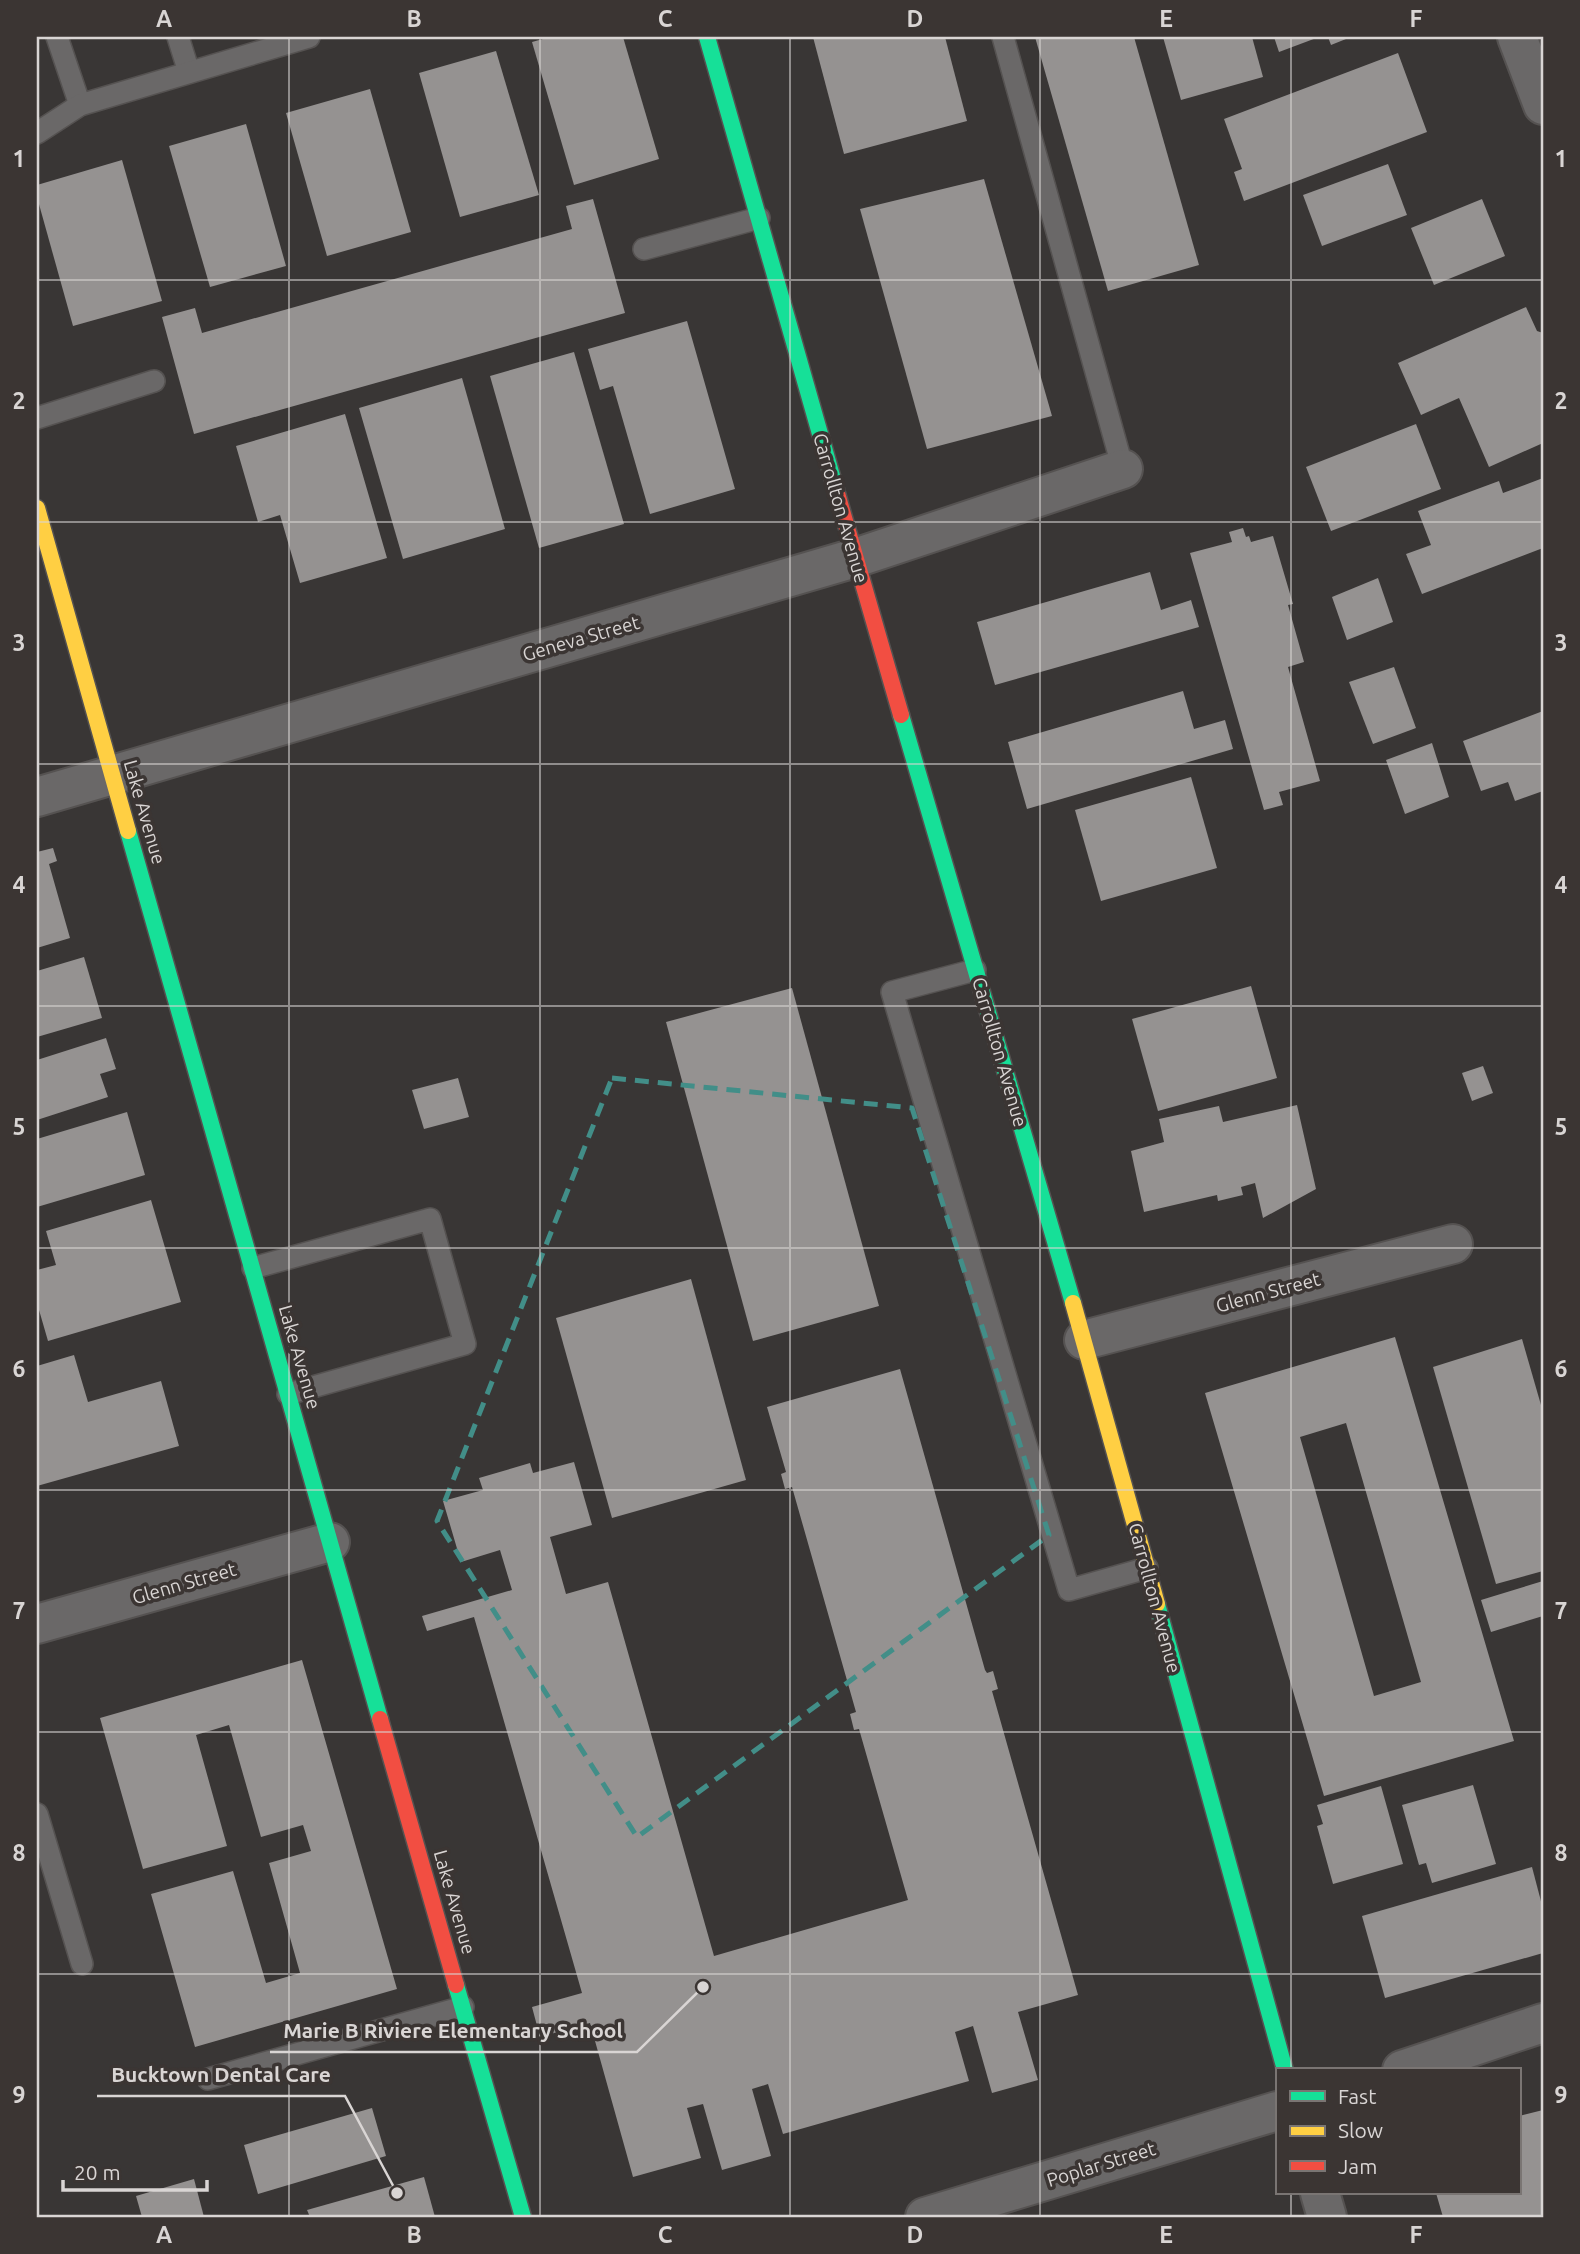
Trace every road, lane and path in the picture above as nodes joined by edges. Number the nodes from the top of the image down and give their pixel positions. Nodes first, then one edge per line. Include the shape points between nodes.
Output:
1 (57, 37) edge
2 (178, 37) edge
3 (309, 37) edge
4 (707, 37) edge
5 (1003, 37) edge
6 (1517, 37) edge
7 (189, 72) junction
8 (80, 105) junction
9 (1543, 105) edge
10 (37, 133) edge
11 (759, 218) junction
12 (645, 249) dead end
13 (154, 381) dead end
14 (37, 418) edge
15 (1123, 469) joint
16 (37, 508) edge
17 (855, 558) junction
18 (112, 775) junction
19 (37, 797) edge
20 (975, 970) junction
21 (1453, 1244) dead end
22 (253, 1268) junction
23 (1084, 1340) junction
24 (288, 1394) junction
25 (330, 1542) junction
26 (1147, 1568) junction
27 (37, 1624) edge
28 (37, 1814) edge
29 (82, 1964) dead end
30 (463, 2007) junction
31 (1543, 2023) edge
32 (1284, 2068) edge
33 (1408, 2068) edge
34 (208, 2079) dead end
35 (1276, 2111) edge
36 (1320, 2194) edge
37 (523, 2217) edge
38 (925, 2217) edge
39 (1327, 2217) edge

1 - 8 lane
2 - 7 lane
3 - 7 lane
4 - 11 street, Carrollton Avenue
5 - 15 lane
6 - 9 street
7 - 8 lane
8 - 10 lane
11 - 12 lane
11 - 17 street, Carrollton Avenue
13 - 14 lane
15 - 17 street, Geneva Street
16 - 18 street, Lake Avenue
17 - 18 street, Geneva Street
17 - 20 street, Carrollton Avenue
18 - 19 street, Geneva Street
18 - 22 street, Lake Avenue
20 - 23 street, Carrollton Avenue
20 - 26 lane via 892,992 1069,1590
21 - 23 street, Glenn Street
22 - 24 street, Lake Avenue
22 - 24 lane via 430,1219 466,1343
23 - 26 street, Carrollton Avenue
24 - 25 street, Lake Avenue
25 - 27 street, Glenn Street
25 - 30 street, Lake Avenue
26 - 32 street, Carrollton Avenue
28 - 29 lane
30 - 34 lane
30 - 37 street, Lake Avenue
31 - 33 street
35 - 38 street, Poplar Street
36 - 39 street

